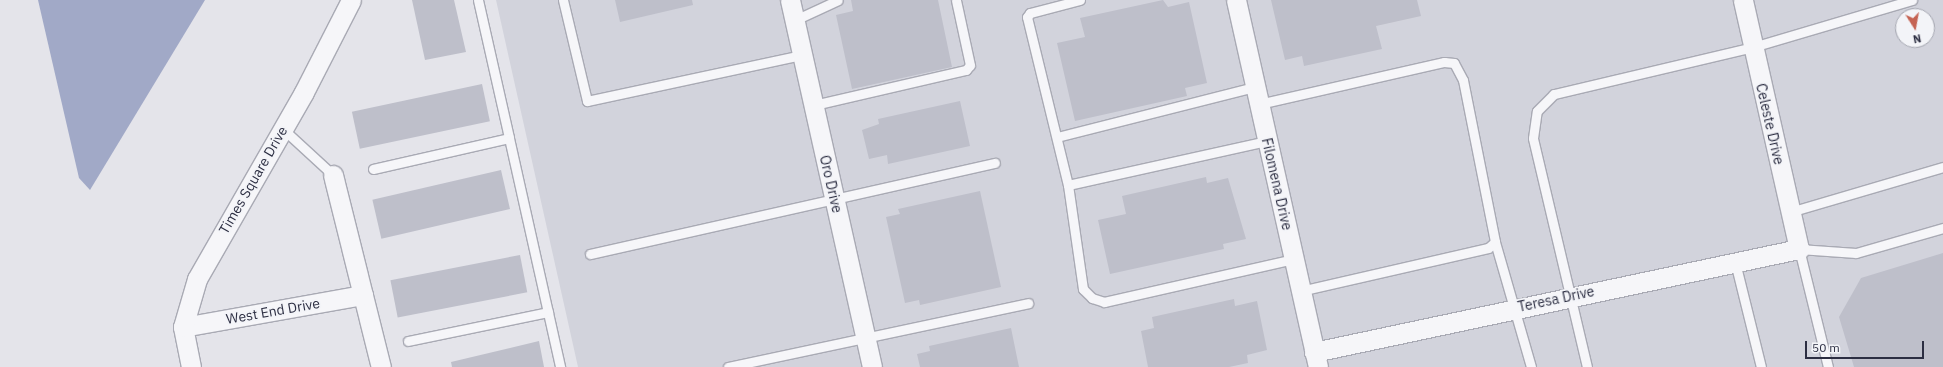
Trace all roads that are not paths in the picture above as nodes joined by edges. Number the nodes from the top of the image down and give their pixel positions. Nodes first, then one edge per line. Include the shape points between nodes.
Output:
1 (351, 0) edge
2 (478, 0) edge
3 (563, 0) edge
4 (790, 0) edge
5 (838, 0) edge
6 (956, 0) edge
7 (1080, 0) edge
8 (1236, 0) edge
9 (1743, 0) edge
10 (1912, 0) edge
11 (795, 20) junction
12 (1753, 47) junction
13 (802, 55) junction
14 (1257, 95) junction
15 (814, 106) junction
16 (283, 129) junction
17 (1056, 137) junction
18 (509, 138) junction
19 (1267, 141) junction
20 (995, 163) dead end
21 (1943, 167) edge
22 (373, 169) dead end
23 (333, 175) joint
24 (1068, 185) junction
25 (835, 201) junction
26 (1790, 212) junction
27 (1943, 228) edge
28 (1495, 242) junction
29 (1799, 248) junction
30 (590, 254) dead end
31 (1293, 259) junction
32 (1736, 262) junction
33 (1300, 291) junction
34 (363, 295) junction
35 (1573, 295) junction
36 (1028, 303) dead end
37 (1515, 307) junction
38 (548, 312) junction
39 (183, 327) junction
40 (866, 340) junction
41 (408, 341) dead end
42 (1316, 360) edge
43 (192, 367) edge
44 (381, 367) edge
45 (560, 367) edge
46 (728, 367) edge
47 (872, 367) edge
48 (1531, 367) edge
49 (1587, 367) edge
50 (1761, 367) edge
51 (1828, 367) edge

1 - 16 street, Times Square Drive
2 - 18 lane
3 - 13 lane via 587,101
4 - 11 street, Oro Drive
5 - 11 lane
6 - 15 lane via 970,65 966,70
7 - 17 lane via 1030,13 1027,17
8 - 14 street, Filomena Drive
9 - 12 street, Celeste Drive
10 - 12 lane
11 - 13 street, Oro Drive
12 - 26 street, Celeste Drive
12 - 35 lane via 1554,94 1537,111 1533,138
13 - 15 street, Oro Drive
14 - 17 lane
14 - 19 street, Filomena Drive
14 - 28 lane via 1444,62 1454,63 1463,80
15 - 25 street, Oro Drive
16 - 23 lane
16 - 39 street, Times Square Drive via 197,279
17 - 24 lane
18 - 22 lane
18 - 38 lane
19 - 24 lane
19 - 31 street, Filomena Drive
20 - 25 lane
21 - 26 lane
23 - 34 street
24 - 31 lane via 1083,289 1092,298 1116,300
25 - 30 lane
25 - 40 street, Oro Drive
26 - 29 street, Celeste Drive
27 - 29 lane via 1856,253
28 - 33 lane via 1488,248
28 - 37 lane
29 - 32 street, Teresa Drive
29 - 51 lane
31 - 33 street, Filomena Drive
32 - 35 street, Teresa Drive
32 - 50 lane
33 - 42 street, Filomena Drive
34 - 39 street, West End Drive
34 - 44 street
35 - 37 street, Teresa Drive
35 - 49 lane
36 - 40 lane
37 - 42 street, Teresa Drive
37 - 48 lane
38 - 41 lane
38 - 45 lane
39 - 43 street, Times Square Drive
40 - 46 lane
40 - 47 street, Oro Drive

